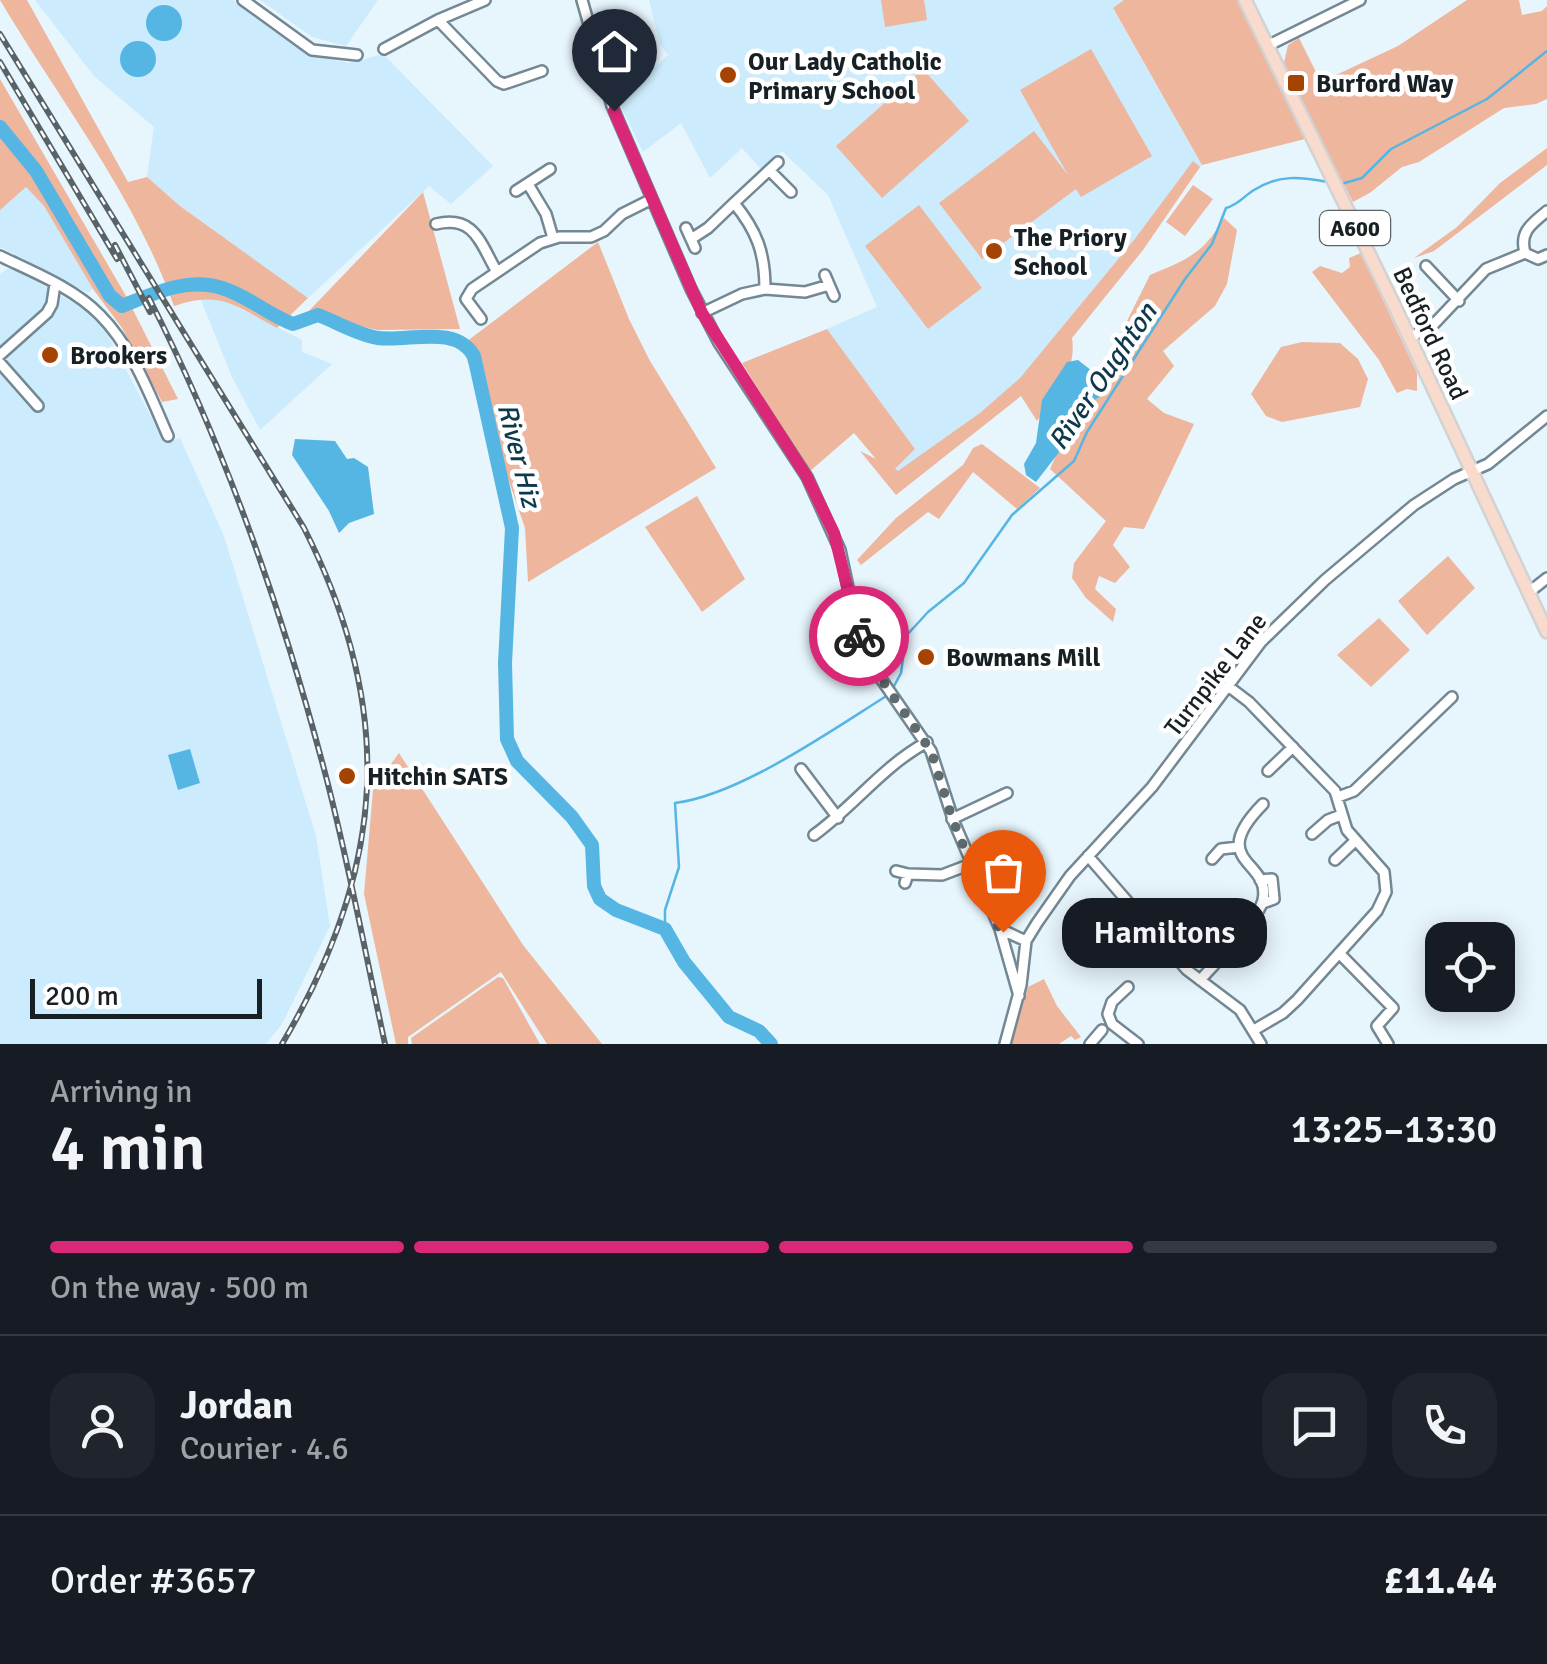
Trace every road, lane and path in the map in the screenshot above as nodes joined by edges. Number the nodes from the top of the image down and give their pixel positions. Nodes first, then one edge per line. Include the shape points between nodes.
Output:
1 (242, 0) edge
2 (485, 0) edge
3 (582, 0) edge
4 (1245, 0) edge
5 (1360, 0) edge
6 (438, 20) junction
7 (1267, 46) junction
8 (384, 49) dead end
9 (356, 55) dead end
10 (542, 71) dead end
11 (778, 162) dead end
12 (550, 169) dead end
13 (770, 171) junction
14 (528, 184) junction
15 (516, 191) dead end
16 (792, 192) dead end
17 (652, 199) junction
18 (734, 203) junction
19 (1547, 211) edge
20 (436, 224) dead end
21 (686, 228) dead end
22 (553, 238) junction
23 (1524, 252) junction
24 (1547, 255) edge
25 (0, 258) edge
26 (1426, 266) dead end
27 (497, 272) junction
28 (55, 284) junction
29 (829, 285) dead end
30 (765, 289) junction
31 (1459, 301) junction
32 (702, 313) junction
33 (481, 319) dead end
34 (1410, 338) junction
35 (0, 355) edge
36 (0, 363) edge
37 (38, 406) dead end
38 (1547, 416) edge
39 (168, 436) dead end
40 (1472, 470) junction
41 (1547, 578) edge
42 (1528, 593) junction
43 (1547, 632) edge
44 (1228, 686) junction
45 (1452, 696) dead end
46 (927, 742) junction
47 (1294, 747) junction
48 (801, 769) dead end
49 (1268, 771) dead end
50 (1006, 793) dead end
51 (1338, 798) junction
52 (1264, 804) dead end
53 (1341, 816) junction
54 (838, 818) junction
55 (952, 818) junction
56 (1312, 834) dead end
57 (814, 835) dead end
58 (1356, 840) junction
59 (1239, 847) junction
60 (1088, 856) junction
61 (1212, 859) dead end
62 (1334, 860) dead end
63 (971, 864) junction
64 (896, 871) dead end
65 (1000, 929) junction
66 (1026, 941) junction
67 (1340, 953) junction
68 (1200, 980) junction
69 (1128, 987) dead end
70 (1019, 996) junction
71 (1102, 1030) dead end
72 (1254, 1030) junction
73 (1088, 1042) edge
74 (1005, 1044) edge
75 (1138, 1044) edge
76 (1260, 1044) edge
77 (1388, 1044) edge

1 - 9 street via 312,50
2 - 6 street
3 - 17 street via 612,106
4 - 7 main road, Bedford Road / A600
5 - 7 street
6 - 8 street
6 - 10 street via 497,81
7 - 34 main road, Bedford Road / A600
11 - 13 street
12 - 14 street
13 - 16 street
13 - 18 street
14 - 15 street
14 - 22 street
17 - 22 street via 592,238
17 - 32 street
18 - 21 street via 693,244
18 - 30 street via 760,241
19 - 23 street via 1526,229
20 - 27 street via 469,226
22 - 27 street
23 - 24 street via 1538,259
23 - 31 street via 1486,269
25 - 28 street
26 - 31 street
27 - 33 street via 466,297
28 - 35 street via 48,312
28 - 39 street via 109,325
29 - 30 street via 805,292
30 - 32 street
31 - 34 street
32 - 46 street via 807,477 840,550 858,633 877,673
34 - 40 main road, Bedford Road / A600
36 - 37 street
38 - 40 street, Turnpike Lane
40 - 42 main road, Bedford Road / A600
40 - 44 street, Turnpike Lane via 1414,505 1325,580 1261,642
41 - 42 street
42 - 43 main road, Bedford Road / A600
44 - 47 street
44 - 60 street, Turnpike Lane via 1152,787
45 - 51 street
46 - 54 street via 887,768
46 - 55 street
47 - 49 street
47 - 51 street
48 - 54 street
50 - 55 street
51 - 53 street
52 - 59 street via 1242,829
53 - 56 street
53 - 58 street
54 - 57 street
55 - 63 street
58 - 62 street
58 - 67 street via 1382,868 1386,892
59 - 61 street
59 - 68 street via 1260,880 1262,903
60 - 66 street, Turnpike Lane
60 - 68 street
63 - 64 street via 942,876 907,879
63 - 65 street
65 - 66 street
65 - 70 street
66 - 70 street
67 - 72 street via 1290,1008
67 - 77 street via 1393,1008 1377,1026
68 - 72 street via 1240,1010
69 - 75 street via 1108,1014
70 - 74 street
71 - 73 street
72 - 76 street

